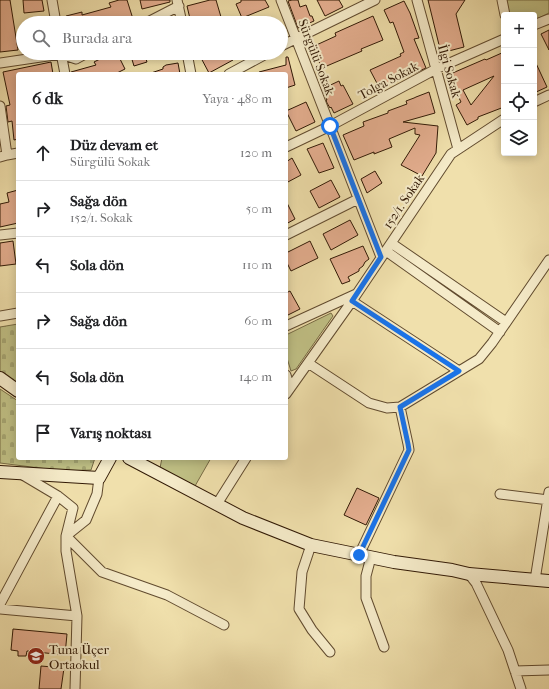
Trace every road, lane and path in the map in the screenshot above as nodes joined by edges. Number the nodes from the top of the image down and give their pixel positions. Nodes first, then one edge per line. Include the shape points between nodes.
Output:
1 (52, 0) edge
2 (281, 0) edge
3 (375, 0) edge
4 (417, 0) edge
5 (502, 0) edge
6 (178, 3) edge
7 (505, 12) edge
8 (55, 16) edge
9 (157, 16) edge
10 (181, 16) edge
11 (287, 16) edge
12 (288, 18) edge
13 (549, 19) edge
14 (537, 24) edge
15 (296, 38) junction
16 (501, 40) edge
17 (288, 42) edge
18 (20, 60) edge
19 (62, 60) edge
20 (188, 60) edge
21 (255, 60) edge
22 (0, 63) edge
23 (436, 69) junction
24 (65, 72) edge
25 (191, 72) edge
26 (233, 72) edge
27 (549, 95) edge
28 (537, 101) edge
29 (0, 106) edge
30 (502, 120) edge
31 (330, 126) junction
32 (288, 146) edge
33 (458, 149) junction
34 (16, 153) edge
35 (3, 156) edge
36 (358, 199) junction
37 (16, 233) edge
38 (288, 234) edge
39 (0, 235) edge
40 (386, 250) junction
41 (549, 260) edge
42 (354, 297) junction
43 (16, 313) edge
44 (0, 316) edge
45 (506, 322) junction
46 (288, 325) edge
47 (500, 332) junction
48 (308, 363) junction
49 (459, 371) junction
50 (0, 378) edge
51 (16, 390) edge
52 (288, 390) edge
53 (400, 407) junction
54 (109, 460) edge
55 (133, 460) edge
56 (245, 460) edge
57 (0, 472) edge
58 (18, 473) junction
59 (99, 478) junction
60 (500, 494) dead end
61 (58, 496) junction
62 (549, 497) edge
63 (217, 504) junction
64 (66, 536) junction
65 (311, 545) junction
66 (365, 556) junction
67 (469, 574) junction
68 (535, 580) junction
69 (549, 580) edge
70 (0, 604) edge
71 (0, 609) edge
72 (77, 616) junction
73 (224, 624) dead end
74 (384, 647) dead end
75 (330, 652) dead end
76 (549, 670) edge
77 (515, 671) junction
78 (75, 689) edge
79 (521, 689) edge

1 - 8 street
2 - 11 street, Sürgülü Sokak
3 - 15 street
4 - 23 street, İlgi Sokak
5 - 7 street
6 - 9 street
6 - 10 street
12 - 15 street, Sürgülü Sokak
13 - 14 street
15 - 17 street
15 - 31 street, Sürgülü Sokak
16 - 23 street, Tolga Sokak
18 - 22 street
19 - 24 street
20 - 25 street
21 - 26 street
23 - 31 street, Tolga Sokak
23 - 33 street, İlgi Sokak
27 - 28 street
29 - 35 street
30 - 33 street, 152/1. Sokak
31 - 32 street, Tolga Sokak
31 - 36 street, Sürgülü Sokak
33 - 40 street, 152/1. Sokak via 451,154
34 - 35 street
36 - 38 street
36 - 40 street, Sürgülü Sokak
37 - 39 street
40 - 42 street, 152/1. Sokak
40 - 45 street
40 - 47 street
41 - 45 street
42 - 46 street
42 - 48 street, 152/1. Sokak
42 - 49 street
43 - 44 street
45 - 47 street
47 - 49 street via 479,359
48 - 52 street, 152/1. Sokak
48 - 53 street via 369,403 387,408
49 - 53 street
50 - 51 street
53 - 66 street via 409,450
54 - 59 street
55 - 63 street
56 - 63 street
57 - 58 street
58 - 59 street
58 - 61 street
59 - 64 street via 97,494 86,520
60 - 62 street
61 - 64 street via 73,508
61 - 70 street
62 - 68 street
63 - 65 street via 243,518
64 - 72 street via 66,551
64 - 73 street via 102,572 167,595
65 - 66 street
65 - 75 street via 302,572 299,609
66 - 67 street
66 - 74 street via 366,598
67 - 68 street
67 - 77 street via 476,583 508,650
68 - 69 street
71 - 72 street
72 - 78 street
76 - 77 street
77 - 79 street

